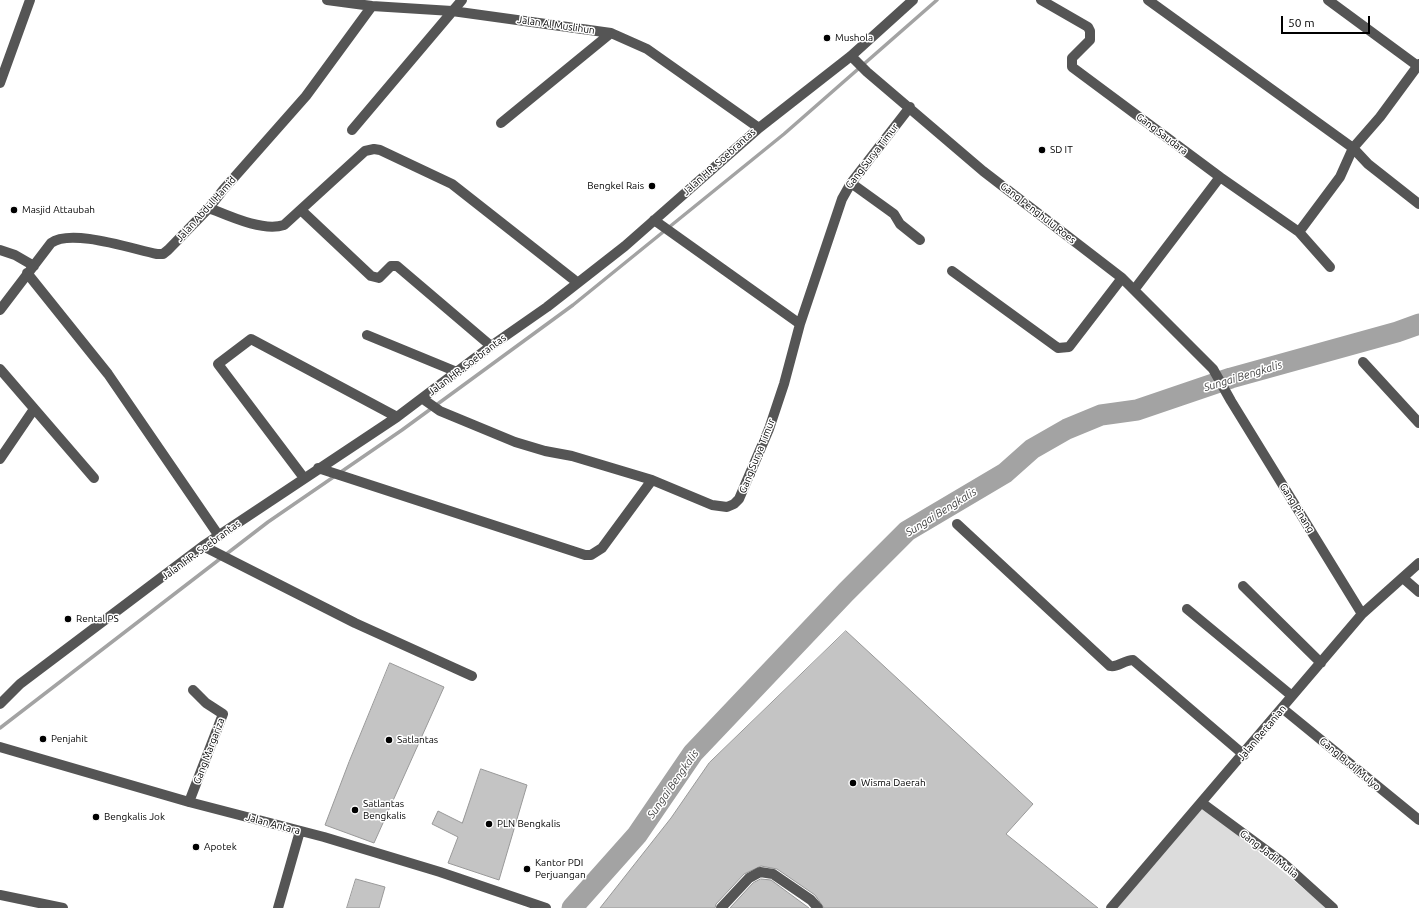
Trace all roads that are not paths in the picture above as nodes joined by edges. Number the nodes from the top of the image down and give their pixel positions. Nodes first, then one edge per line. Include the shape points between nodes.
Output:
1 (30, 0) edge
2 (327, 0) edge
3 (462, 0) edge
4 (913, 0) edge
5 (1041, 0) edge
6 (1148, 0) edge
7 (1328, 0) edge
8 (372, 6) junction
9 (452, 11) junction
10 (611, 33) junction
11 (854, 59) junction
12 (1418, 66) edge
13 (0, 83) edge
14 (910, 107) junction
15 (501, 123) dead end
16 (758, 128) junction
17 (352, 130) dead end
18 (1353, 148) junction
19 (1220, 177) junction
20 (852, 182) junction
21 (1419, 204) edge
22 (209, 208) junction
23 (302, 211) junction
24 (654, 220) junction
25 (1299, 232) junction
26 (920, 240) dead end
27 (0, 250) edge
28 (1330, 267) dead end
29 (31, 269) junction
30 (952, 271) dead end
31 (1122, 278) junction
32 (578, 283) junction
33 (1134, 290) junction
34 (0, 310) edge
35 (800, 324) junction
36 (367, 335) dead end
37 (491, 346) junction
38 (1363, 362) dead end
39 (0, 369) edge
40 (1214, 369) joint
41 (458, 372) junction
42 (426, 401) junction
43 (34, 409) junction
44 (397, 417) junction
45 (1419, 423) edge
46 (0, 459) edge
47 (318, 468) junction
48 (94, 478) dead end
49 (304, 478) junction
50 (652, 480) junction
51 (957, 524) dead end
52 (218, 536) junction
53 (207, 548) junction
54 (1419, 563) edge
55 (1403, 578) junction
56 (1243, 586) dead end
57 (1419, 592) edge
58 (1187, 610) dead end
59 (1362, 614) junction
60 (1321, 663) junction
61 (472, 676) dead end
62 (193, 690) dead end
63 (1292, 696) junction
64 (0, 704) edge
65 (1282, 708) junction
66 (0, 747) edge
67 (1244, 754) junction
68 (189, 802) junction
69 (1202, 803) junction
70 (1419, 820) edge
71 (300, 831) junction
72 (0, 895) edge
73 (545, 907) edge
74 (63, 908) edge
75 (278, 908) edge
76 (720, 908) edge
77 (818, 908) edge
78 (1112, 908) edge
79 (1333, 908) edge

1 - 13 street
2 - 8 street, Jalan Al Muslihun
3 - 9 street
4 - 11 street, Jalan HR. Soebrantas
5 - 19 street, Gang Saudara via 1088,27 1090,31 1090,40 1072,58 1072,67
6 - 18 street
7 - 12 street
8 - 9 street, Jalan Al Muslihun
8 - 22 street, Jalan Abdul Hamid via 306,96
9 - 10 street, Jalan Al Muslihun
9 - 17 street
10 - 15 street
10 - 16 street, Jalan Al Muslihun via 647,49
11 - 14 street, Gang Penghulu Roes
11 - 16 street, Jalan HR. Soebrantas
12 - 18 street
14 - 20 street, Gang Surya Timur
14 - 31 street, Gang Penghulu Roes via 983,171
16 - 24 street, Jalan HR. Soebrantas
18 - 21 street via 1368,164
18 - 25 street via 1340,177
19 - 25 street
19 - 33 street
20 - 26 street via 894,214 900,224
20 - 35 street, Gang Surya Timur via 842,199 830,231
22 - 23 street via 236,219 273,228 289,222
22 - 29 street, Jalan Abdul Hamid via 163,254 82,237 66,237 51,243
23 - 32 street via 365,152 380,150 452,184
23 - 37 street via 371,276 379,278 391,266 397,266
24 - 32 street, Jalan HR. Soebrantas
24 - 35 street
25 - 28 street
27 - 29 street via 15,255
29 - 34 street, Jalan Abdul Hamid
29 - 52 street via 108,374
30 - 31 street via 1058,348 1069,347
31 - 33 street, Gang Penghulu Roes
32 - 37 street, Jalan HR. Soebrantas
33 - 40 street, Gang Penghulu Roes
35 - 50 street, Gang Surya Timur via 769,429 739,499 727,507 719,506
36 - 41 street
37 - 41 street, Jalan HR. Soebrantas
38 - 45 street
39 - 43 street
40 - 59 street, Gang Pinang
41 - 42 street, Jalan HR. Soebrantas
42 - 44 street, Jalan HR. Soebrantas
42 - 50 street, Gang Surya Timur via 440,411 515,442
43 - 46 street
43 - 48 street
44 - 47 street, Jalan HR. Soebrantas
44 - 49 street via 251,339 218,364
47 - 49 street, Jalan HR. Soebrantas
47 - 50 street via 591,556 602,548
49 - 52 street, Jalan HR. Soebrantas
51 - 67 street via 1110,666 1133,660
52 - 53 street, Jalan HR. Soebrantas
53 - 61 street via 354,622
53 - 64 street, Jalan HR. Soebrantas via 20,684
54 - 55 street, Jalan Pertanian
55 - 57 street
55 - 59 street, Jalan Pertanian
56 - 60 street
58 - 63 street
59 - 60 street, Jalan Pertanian
60 - 63 street, Jalan Pertanian
62 - 68 street, Gang Margariza via 206,703 224,714
63 - 65 street, Jalan Pertanian
65 - 67 street, Jalan Pertanian
65 - 70 street, Gang Budi Mulyo
66 - 68 street, Jalan Antara
67 - 69 street, Jalan Pertanian
68 - 71 street, Jalan Antara
69 - 78 street, Jalan Pertanian
69 - 79 street, Gang Jadi Mulia via 1282,862
71 - 73 street, Jalan Antara via 440,872
71 - 75 street
72 - 74 street
76 - 77 street via 749,878 760,872 773,874 811,900

